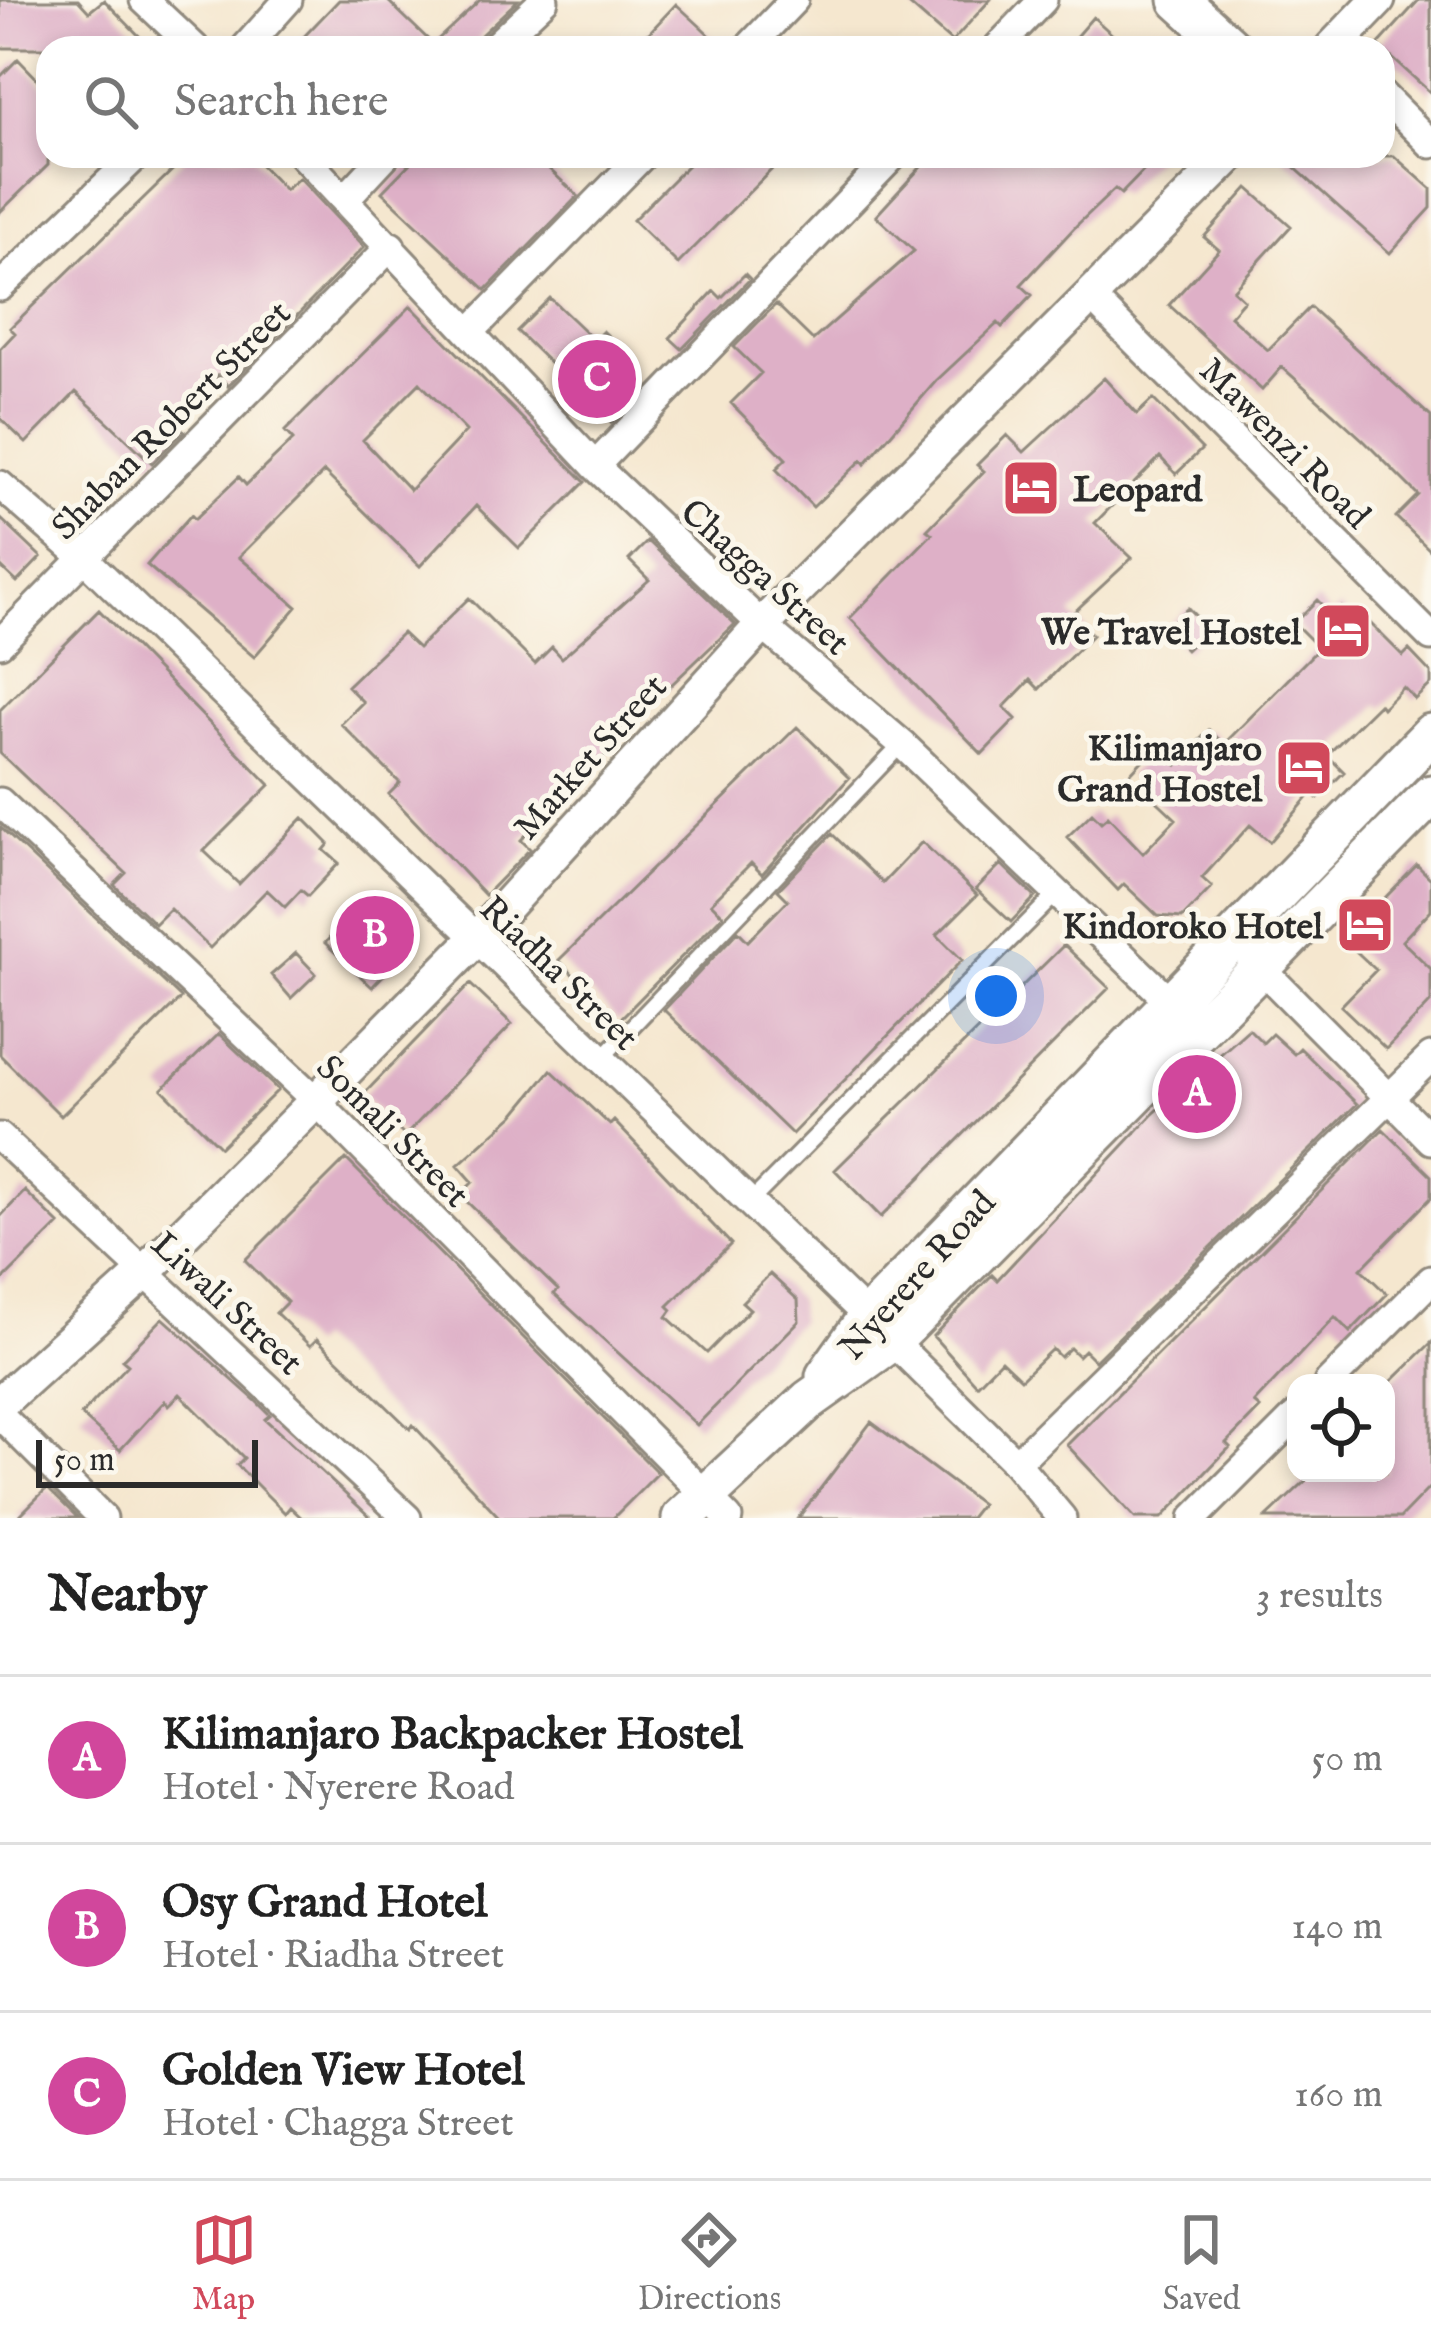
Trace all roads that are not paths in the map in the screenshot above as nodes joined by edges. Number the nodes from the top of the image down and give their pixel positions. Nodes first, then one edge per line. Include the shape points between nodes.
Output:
1 (144, 0) edge
2 (288, 0) edge
3 (544, 0) edge
4 (794, 0) edge
5 (1043, 0) edge
6 (1180, 0) edge
7 (1378, 0) edge
8 (182, 36) edge
9 (255, 36) edge
10 (506, 36) edge
11 (760, 36) edge
12 (1008, 36) edge
13 (1219, 36) edge
14 (1344, 36) edge
15 (1395, 108) edge
16 (1431, 144) edge
17 (124, 168) edge
18 (315, 168) edge
19 (374, 168) edge
20 (630, 168) edge
21 (881, 168) edge
22 (1218, 168) edge
23 (345, 199) junction
24 (391, 246) junction
25 (0, 287) edge
26 (1090, 297) junction
27 (470, 332) junction
28 (595, 466) junction
29 (0, 485) edge
30 (84, 558) junction
31 (762, 625) junction
32 (1431, 637) edge
33 (0, 643) edge
34 (1431, 734) edge
35 (902, 745) junction
36 (1431, 795) edge
37 (0, 802) edge
38 (1057, 893) junction
39 (475, 940) junction
40 (1246, 953) junction
41 (1186, 1016) junction
42 (1431, 1057) edge
43 (600, 1060) junction
44 (1391, 1100) junction
45 (316, 1101) junction
46 (0, 1137) edge
47 (1431, 1140) edge
48 (749, 1203) junction
49 (144, 1273) junction
50 (1431, 1280) edge
51 (880, 1329) junction
52 (1337, 1374) edge
53 (0, 1402) edge
54 (0, 1415) edge
55 (1287, 1424) edge
56 (1016, 1463) junction
57 (705, 1510) edge
58 (103, 1518) edge
59 (407, 1518) edge
60 (1062, 1518) edge
61 (1194, 1518) edge

1 - 8 street
2 - 9 street
3 - 10 street
4 - 11 street
5 - 12 street
6 - 13 main road
7 - 14 street
15 - 16 street
17 - 25 street
18 - 23 street, Chagga Street
19 - 23 street
20 - 27 street
21 - 28 street
22 - 26 street, Market Street
23 - 24 street, Chagga Street
24 - 27 street, Chagga Street
24 - 30 street, Shaban Robert Street
26 - 31 street, Market Street
26 - 32 street, Mawenzi Road
27 - 28 street, Chagga Street
28 - 31 street, Chagga Street
29 - 30 street, Riadha Street
30 - 33 street, Shaban Robert Street
30 - 39 street, Riadha Street
31 - 35 street, Chagga Street
31 - 39 street, Market Street
34 - 40 main road, Nyerere Road
35 - 38 street, Chagga Street
35 - 43 lane
36 - 40 main road, Nyerere Road
37 - 45 street, Somali Street
38 - 41 street, Chagga Street
38 - 48 lane
39 - 43 street, Riadha Street
39 - 45 street, Market Street
40 - 41 main road, Nyerere Road
40 - 44 street
41 - 51 main road, Nyerere Road
42 - 44 street
43 - 48 street, Riadha Street
44 - 47 street
44 - 56 street
45 - 49 street, Market Street
45 - 57 street, Somali Street
46 - 49 street, Liwali Street
48 - 51 street, Riadha Street
49 - 53 street, Market Street
49 - 59 street, Liwali Street
50 - 52 street
51 - 56 street, Riadha Street
51 - 57 main road, Nyerere Road
54 - 58 street
55 - 61 street
56 - 60 street, Riadha Street

